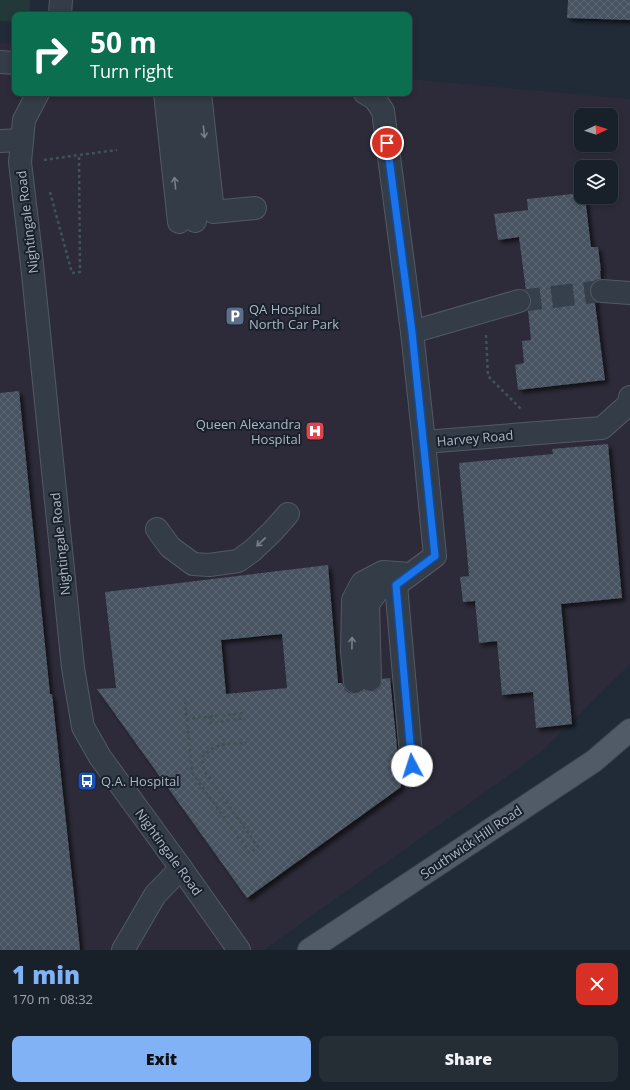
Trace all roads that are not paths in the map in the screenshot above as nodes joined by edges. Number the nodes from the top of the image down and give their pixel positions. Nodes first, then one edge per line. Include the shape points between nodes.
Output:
1 (61, 0) edge
2 (60, 12) edge
3 (0, 62) edge
4 (12, 63) edge
5 (36, 96) edge
6 (166, 96) edge
7 (182, 96) edge
8 (200, 96) edge
9 (214, 96) edge
10 (370, 96) edge
11 (22, 140) junction
12 (0, 141) edge
13 (255, 208) dead end
14 (227, 211) junction
15 (602, 291) tunnel mouth
16 (630, 294) edge
17 (519, 301) tunnel mouth
18 (412, 332) junction
19 (630, 396) edge
20 (424, 442) junction
21 (288, 514) dead end
22 (157, 529) dead end
23 (403, 580) junction
24 (362, 681) dead end
25 (630, 730) edge
26 (412, 766) dead end
27 (181, 868) junction
28 (123, 950) edge
29 (239, 950) edge
30 (309, 950) edge

1 - 2 street
3 - 4 street
5 - 11 street, Nightingale Road via 24,120
7 -> 6 street via 187,221
8 -> 14 street via 212,212
9 - 14 street
10 - 18 street, Harvey Road via 383,111
11 - 12 street
11 - 27 street, Nightingale Road via 20,162 73,668 83,727 100,757
13 - 14 street
15 - 16 street
17 - 18 street
18 - 20 street, Harvey Road
19 - 20 street, Harvey Road via 628,404 602,428
20 - 23 street via 435,556
21 -> 22 street via 252,551 238,561 209,565 193,564 170,548
23 - 24 street via 378,590 368,604
23 - 26 street
25 - 30 main road, Southwick Hill Road via 594,761
27 - 28 street via 155,895
27 - 29 street, Nightingale Road

